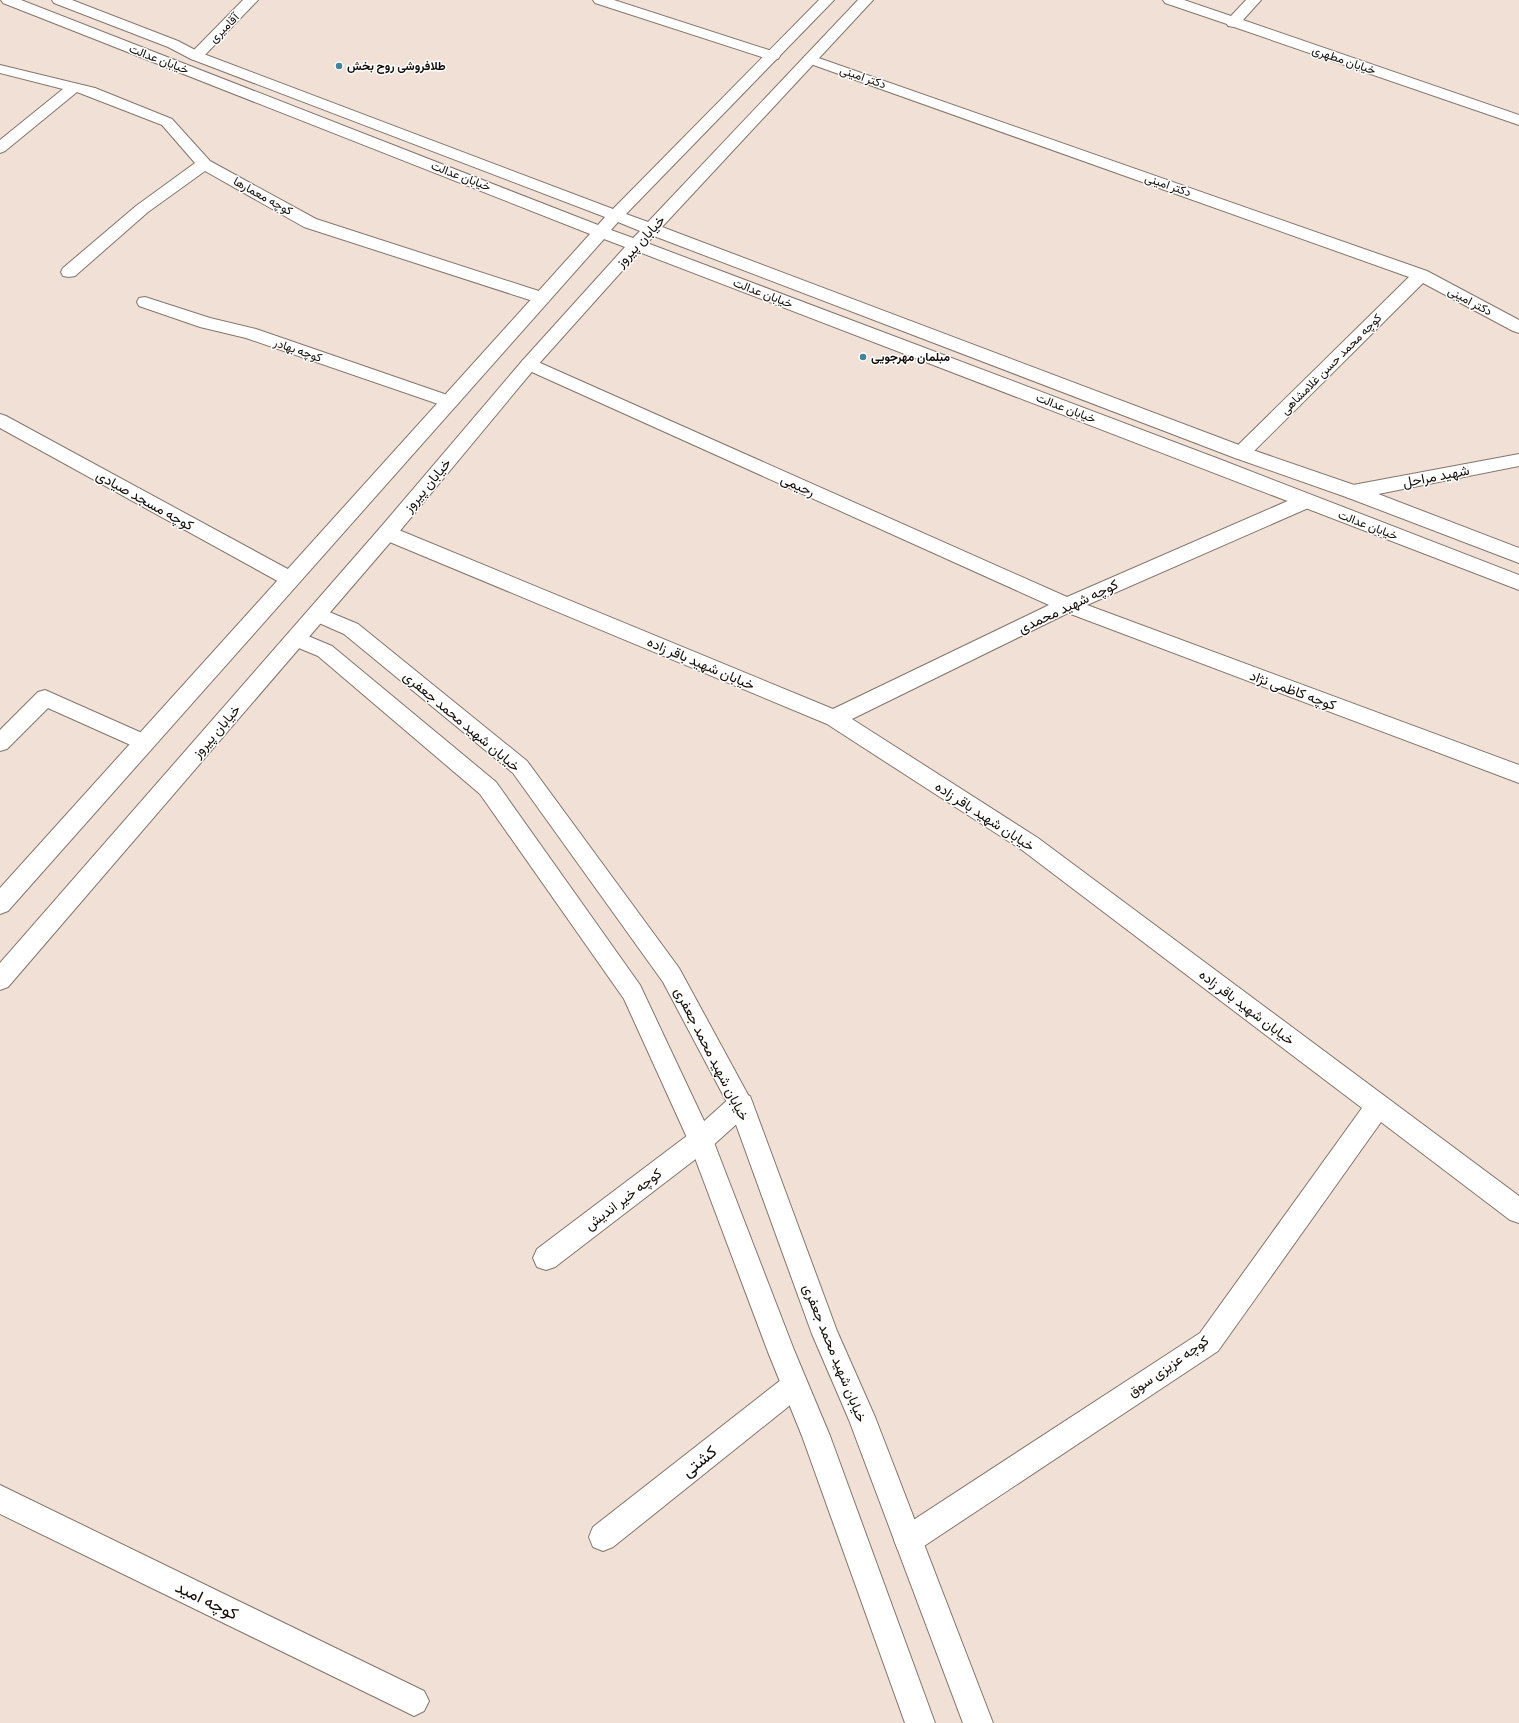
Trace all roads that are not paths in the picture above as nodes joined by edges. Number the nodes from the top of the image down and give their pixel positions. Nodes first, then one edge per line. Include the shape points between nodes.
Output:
1 (8, 0) edge
2 (59, 0) edge
3 (251, 0) edge
4 (600, 0) edge
5 (827, 0) edge
6 (866, 0) edge
7 (1170, 0) edge
8 (1254, 0) edge
9 (1233, 23) junction
10 (196, 56) junction
11 (773, 56) junction
12 (810, 59) junction
13 (0, 69) edge
14 (74, 87) junction
15 (1519, 120) edge
16 (0, 148) edge
17 (204, 164) junction
18 (616, 215) junction
19 (651, 229) junction
20 (601, 232) junction
21 (636, 245) junction
22 (69, 272) dead end
23 (1421, 275) junction
24 (542, 298) junction
25 (145, 302) dead end
26 (1519, 327) edge
27 (529, 364) junction
28 (450, 402) junction
29 (1, 421) edge
30 (1241, 453) junction
31 (1519, 460) edge
32 (1353, 492) junction
33 (1306, 501) junction
34 (387, 533) junction
35 (1519, 556) edge
36 (290, 580) junction
37 (1519, 583) edge
38 (1067, 605) junction
39 (317, 614) junction
40 (296, 639) junction
41 (834, 718) junction
42 (0, 743) edge
43 (144, 743) junction
44 (1519, 774) edge
45 (0, 904) edge
46 (0, 980) edge
47 (741, 1104) junction
48 (1378, 1106) junction
49 (701, 1140) junction
50 (1519, 1211) edge
51 (546, 1258) dead end
52 (795, 1385) junction
53 (0, 1499) edge
54 (603, 1537) dead end
55 (908, 1540) junction
56 (414, 1701) dead end
57 (920, 1723) edge
58 (978, 1723) edge

1 - 20 street, خیابان عدالت
2 - 10 street, خیابان عدالت via 172,44
3 - 10 street, آقامیری
4 - 11 street
5 - 11 street
6 - 12 street, خیابان پیروز
7 - 9 street, خیابان مطهری
8 - 9 street
9 - 15 street, خیابان مطهری
10 - 18 street, خیابان عدالت
11 - 18 street
12 - 19 street, خیابان پیروز
12 - 23 street, دکتر امینی
13 - 14 street, کوچه معمارها
14 - 16 street
14 - 17 street, کوچه معمارها via 167,122
17 - 22 street via 142,209
17 - 24 street, کوچه معمارها via 310,223
18 - 19 street, خیابان عدالت
18 - 20 street
19 - 21 street, خیابان پیروز
19 - 30 street, خیابان عدالت
20 - 21 street, خیابان عدالت
20 - 24 street
21 - 27 street, خیابان پیروز
21 - 33 street, خیابان عدالت
23 - 26 street, دکتر امینی
23 - 30 street, کوچه محمد حسن غلامشاهی
24 - 28 street
25 - 28 street, کوچه بهادر via 206,323 250,333
27 - 34 street, خیابان پیروز
27 - 38 street, رحیمی
28 - 36 street
29 - 36 street, کوچه مسجد صیادی
30 - 32 street, خیابان عدالت
31 - 32 street, شهید مراحل
32 - 35 street, خیابان عدالت
33 - 37 street, خیابان عدالت
33 - 38 street, کوچه شهید محمدی
34 - 39 street, خیابان پیروز
34 - 41 street, خیابان شهید باقر زاده
36 - 43 street
38 - 41 street, کوچه شهید محمدی
38 - 44 street, کوچه کاظمی نژاد
39 - 40 street, خیابان پیروز
39 - 47 street, خیابان شهید محمد جعفری via 350,629 520,768 671,975
40 - 46 street, خیابان پیروز
40 - 49 street via 325,651 488,788 632,992
41 - 48 street, خیابان شهید باقر زاده via 1030,844
42 - 43 street via 45,698
43 - 45 street
47 - 49 street, کوچه خیر اندیش
47 - 55 street, خیابان شهید محمد جعفری via 826,1334
48 - 50 street, خیابان شهید باقر زاده
48 - 55 street, کوچه عزیزی سوق via 1208,1342
49 - 51 street, کوچه خیر اندیش
49 - 52 street
52 - 54 street, کشتی
52 - 57 street via 816,1436
53 - 56 street, کوچه امید
55 - 58 street, خیابان شهید محمد جعفری

